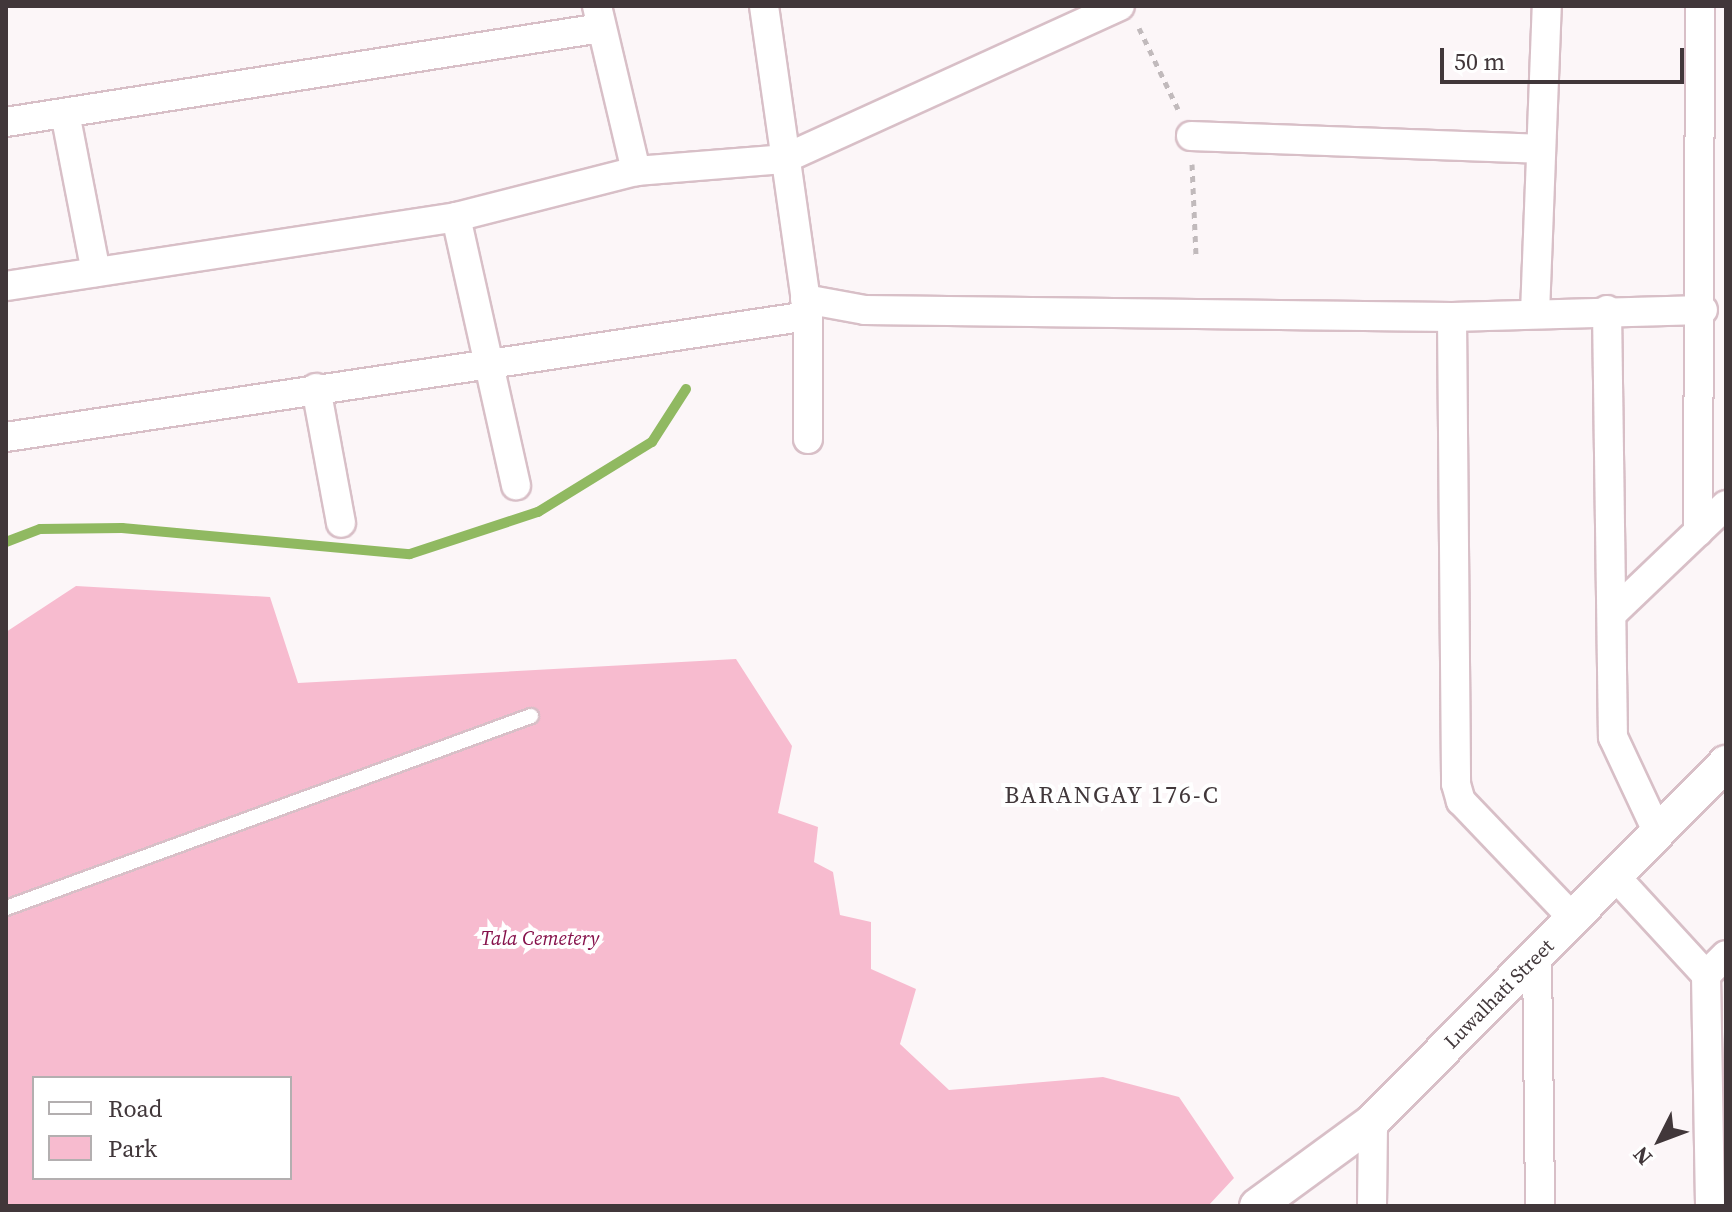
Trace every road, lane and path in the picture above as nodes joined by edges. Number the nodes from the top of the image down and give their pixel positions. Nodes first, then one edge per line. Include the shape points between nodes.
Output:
1 (764, 6) edge
2 (1120, 6) edge
3 (1547, 6) edge
4 (1700, 6) edge
5 (599, 17) edge
6 (65, 113) junction
7 (6, 122) edge
8 (1191, 136) dead end
9 (1538, 149) junction
10 (784, 159) junction
11 (636, 171) junction
12 (456, 217) junction
13 (96, 272) junction
14 (6, 286) edge
15 (806, 307) junction
16 (1607, 310) junction
17 (1703, 310) junction
18 (1535, 313) junction
19 (1452, 317) junction
20 (485, 361) junction
21 (316, 388) junction
22 (6, 437) edge
23 (808, 439) dead end
24 (516, 485) dead end
25 (1726, 505) edge
26 (341, 523) dead end
27 (1698, 532) junction
28 (1615, 611) junction
29 (531, 716) dead end
30 (1726, 763) edge
31 (1658, 833) junction
32 (1615, 876) junction
33 (6, 908) edge
34 (1573, 918) junction
35 (1726, 955) edge
36 (1537, 956) junction
37 (1706, 975) junction
38 (1373, 1121) junction
39 (1257, 1206) edge
40 (1372, 1206) edge
41 (1540, 1206) edge
42 (1710, 1206) edge

1 - 10 street
2 - 10 street
3 - 9 street
4 - 17 street
5 - 6 street
5 - 11 street
6 - 7 street
6 - 13 street
8 - 9 street
9 - 18 street
10 - 11 street
10 - 15 street
11 - 12 street
12 - 13 street
12 - 20 street
13 - 14 street
15 - 19 street
15 - 20 street
15 - 23 street
16 - 17 street
16 - 18 street
16 - 28 street
17 - 27 street
18 - 19 street
19 - 34 street via 1456,784 1461,801
20 - 21 street
20 - 24 street
21 - 22 street
21 - 26 street
25 - 27 street
27 - 28 street
28 - 31 street via 1613,737
29 - 33 lane
30 - 31 street, Luwalhati Street
31 - 32 street, Luwalhati Street
32 - 34 street, Luwalhati Street
32 - 37 street
34 - 36 street, Luwalhati Street
35 - 37 street
36 - 38 street, Luwalhati Street
36 - 41 street
37 - 42 street
38 - 39 street, Luwalhati Street
38 - 40 street

